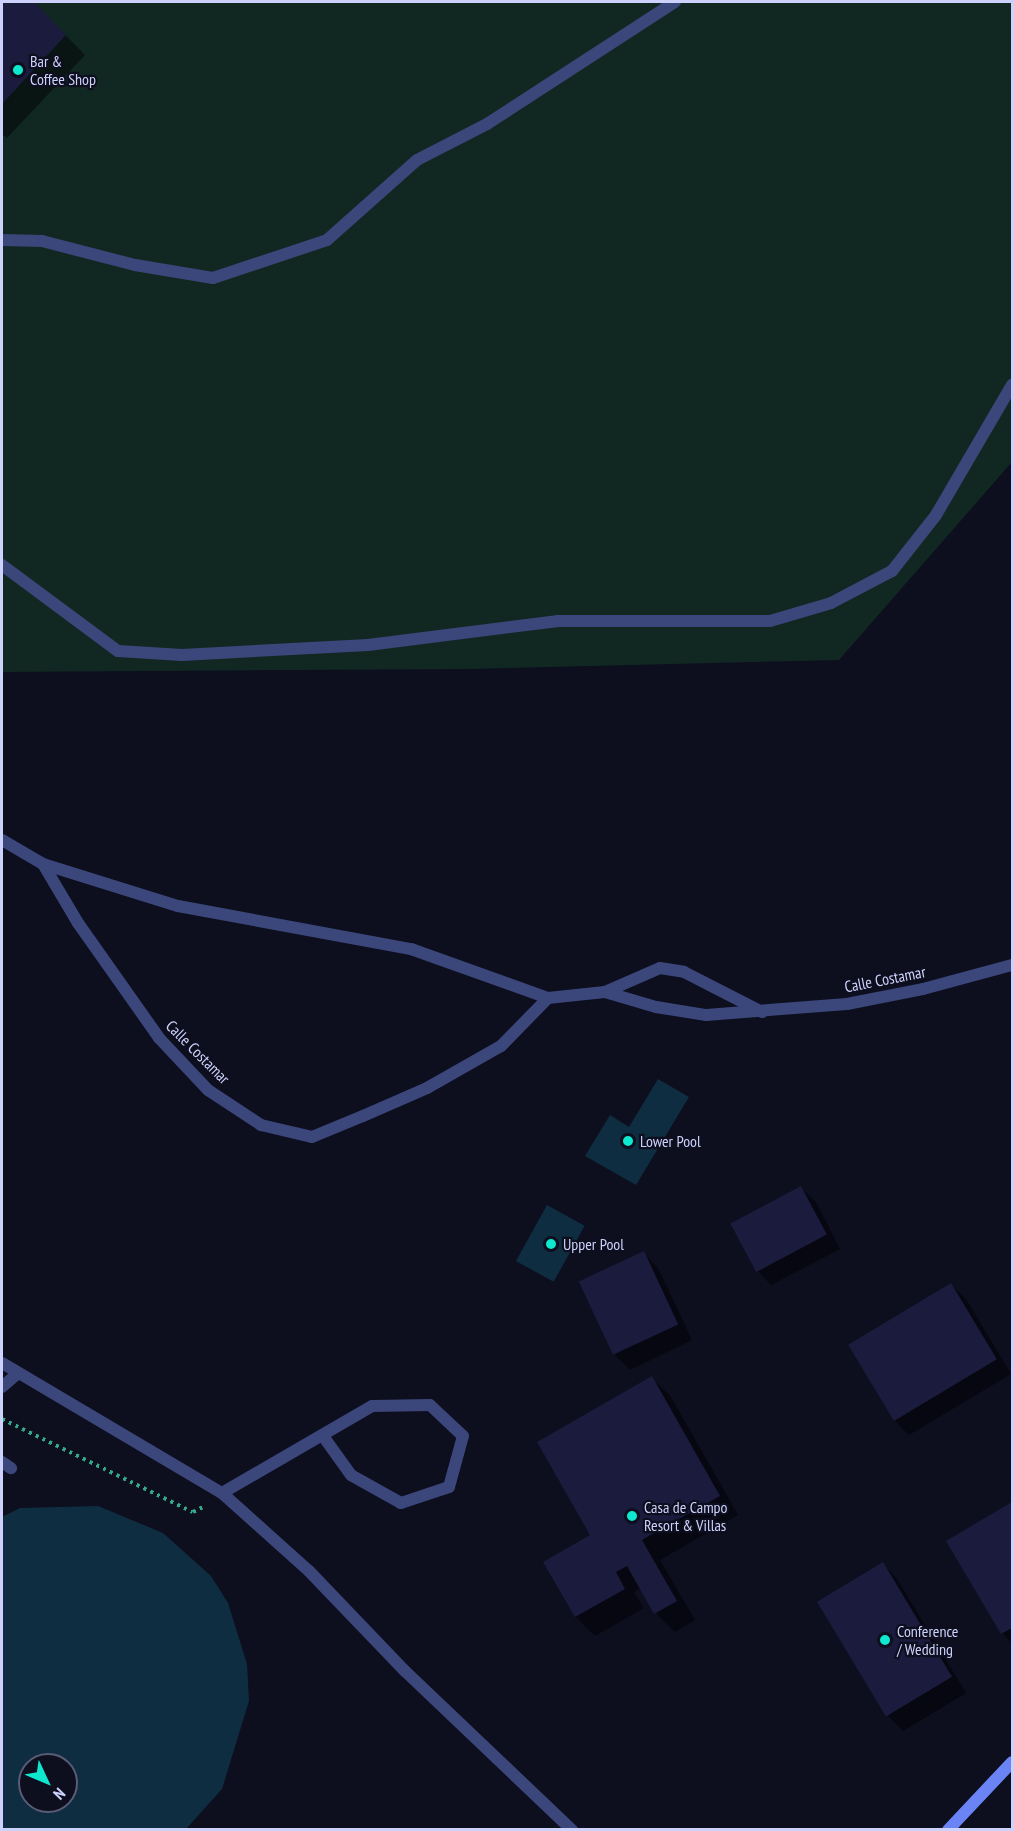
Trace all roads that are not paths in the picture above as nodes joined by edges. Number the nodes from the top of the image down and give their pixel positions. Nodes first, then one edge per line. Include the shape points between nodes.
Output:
1 (675, 2) edge
2 (2, 240) edge
3 (1012, 385) edge
4 (2, 565) edge
5 (2, 840) edge
6 (43, 864) junction
7 (1012, 965) edge
8 (605, 992) junction
9 (548, 998) junction
10 (762, 1012) junction
11 (2, 1363) edge
12 (18, 1373) junction
13 (2, 1386) edge
14 (323, 1436) junction
15 (222, 1493) junction
16 (1012, 1762) edge
17 (572, 1830) edge
18 (948, 1830) edge

1 - 2 street via 487,124 417,160 327,240 213,278 135,265 42,241
3 - 4 street via 936,515 892,571 831,603 770,621 558,621 368,645 182,655 118,651
5 - 6 street, Calle Costamar
6 - 9 street, Calle Costamar via 178,906 411,949
6 - 9 street, Calle Costamar via 159,1038 208,1090 261,1125 312,1137 374,1112 427,1088 501,1046
7 - 10 street, Calle Costamar via 847,1004
8 - 9 street, Calle Costamar
8 - 10 street, Calle Costamar via 656,1007 706,1015
8 - 10 street, Calle Costamar via 660,968 684,972
11 - 12 street
12 - 13 street
12 - 15 street
14 - 14 street via 351,1474 402,1503 449,1487 463,1436 430,1405 372,1406
14 - 15 street
15 - 17 street via 309,1570 405,1671
16 - 18 street

